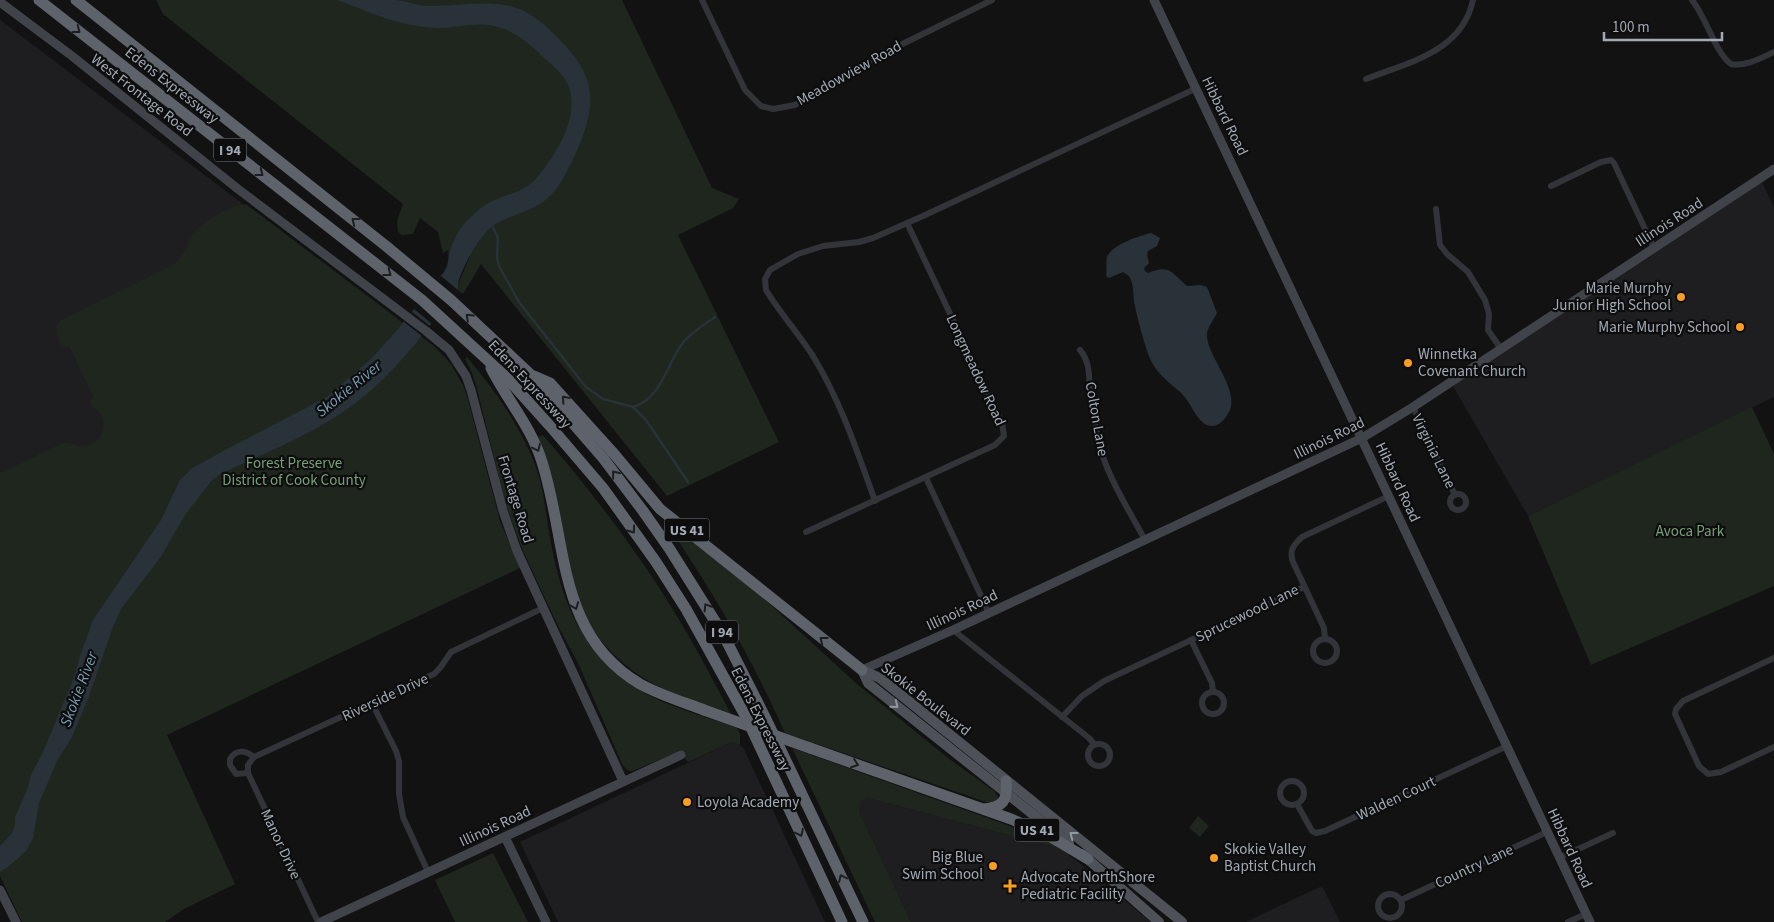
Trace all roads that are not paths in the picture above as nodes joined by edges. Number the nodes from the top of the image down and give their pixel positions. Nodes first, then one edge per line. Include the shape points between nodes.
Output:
1 (39, 0) edge
2 (76, 0) edge
3 (702, 0) edge
4 (992, 0) edge
5 (1154, 0) edge
6 (1472, 0) edge
7 (1692, 0) edge
8 (0, 2) edge
9 (1774, 52) edge
10 (1366, 79) dead end
11 (1197, 88) junction
12 (1774, 169) edge
13 (1551, 186) dead end
14 (1436, 209) dead end
15 (907, 223) junction
16 (1654, 248) junction
17 (339, 264) joint
18 (1501, 349) junction
19 (1080, 350) dead end
20 (487, 360) junction
21 (530, 374) junction
22 (1413, 407) junction
23 (1362, 438) junction
24 (926, 478) junction
25 (1455, 495) dead end
26 (1390, 496) junction
27 (874, 501) junction
28 (806, 532) dead end
29 (1145, 540) junction
30 (1304, 587) junction
31 (543, 608) junction
32 (989, 613) junction
33 (953, 630) junction
34 (1325, 639) dead end
35 (1191, 640) junction
36 (1774, 658) edge
37 (862, 670) junction
38 (1213, 692) dead end
39 (372, 703) junction
40 (1062, 716) junction
41 (1094, 744) dead end
42 (1507, 746) junction
43 (1774, 747) edge
44 (681, 755) dead end
45 (254, 757) junction
46 (248, 765) joint
47 (248, 773) junction
48 (623, 782) junction
49 (1006, 787) junction
50 (1298, 804) dead end
51 (982, 810) junction
52 (1547, 832) junction
53 (1613, 833) dead end
54 (505, 837) junction
55 (1559, 858) junction
56 (1088, 859) junction
57 (428, 872) junction
58 (0, 890) edge
59 (1401, 900) dead end
60 (1588, 918) edge
61 (16, 922) edge
62 (320, 922) edge
63 (546, 922) edge
64 (842, 922) edge
65 (862, 922) edge
66 (1159, 922) edge
67 (1182, 922) edge
68 (1568, 922) edge

1 -> 20 highway, Edens Expressway / I 94 via 422,300
21 -> 2 highway, Edens Expressway / I 94 via 433,285
3 - 4 street, Meadowview Road via 745,90 761,106 773,109 788,108 898,45
5 - 11 street, Hibbard Road
6 - 10 street via 1466,21 1443,46 1430,55
7 - 9 street via 1704,17 1722,56 1731,64 1753,61
8 - 17 street, West Frontage Road
11 - 15 street
11 - 23 street, Hibbard Road
12 - 16 street, Illinois Road
13 - 16 street via 1611,160
14 - 18 street via 1440,245 1468,272 1485,300 1489,314 1488,330
15 - 24 street, Longmeadow Road via 1004,432 995,445
15 - 27 street via 865,241 810,249 770,270 765,279 766,290 807,347 832,392 850,430
16 - 18 street, Illinois Road
17 - 31 street, Frontage Road via 449,350 466,376 503,511
18 - 22 street, Illinois Road
19 - 29 street, Colton Lane via 1087,361 1102,453
20 -> 51 highway, US 41, bridge via 541,458 573,601 586,629 614,664 656,692
20 -> 64 highway, Edens Expressway / I 94 via 506,377 603,488 686,609 746,717
37 -> 21 highway, US 41 via 660,509 550,383
65 -> 21 highway, Edens Expressway / I 94 via 766,719 706,605 644,511
22 - 23 street, Illinois Road
22 - 25 street, Virginia Lane
23 - 26 street, Hibbard Road
23 - 29 street, Illinois Road
24 - 27 street, Longmeadow Road
24 - 32 street
26 - 30 street, Sprucewood Lane via 1297,541 1291,557
26 - 42 street, Hibbard Road
27 - 28 street, Longmeadow Road
29 - 32 street, Illinois Road
30 - 34 street via 1324,628
30 - 35 street, Sprucewood Lane
31 - 39 street, Riverside Drive via 451,652 434,674
31 - 48 street, Frontage Road
32 - 33 street, Illinois Road
33 - 37 street, Illinois Road
33 - 40 street
35 - 38 street via 1212,683
35 - 40 street, Sprucewood Lane via 1104,681 1082,696
36 - 43 street via 1683,701 1675,714 1700,766 1708,774 1722,772
37 - 49 main road, Skokie Boulevard / US 41 via 868,683
39 - 45 street, Riverside Drive
39 - 57 street via 396,751 403,817
40 - 41 street
42 - 50 street, Walden Court via 1325,832 1312,831
42 - 52 street, Hibbard Road
44 - 48 street, Illinois Road
45 - 46 street, Riverside Drive
45 - 47 street via 244,751 230,759 236,774
46 - 47 street, Manor Drive
47 - 62 street, Manor Drive
48 - 54 street, Illinois Road
49 - 51 highway via 1003,803 997,808
49 - 56 main road, Skokie Boulevard / US 41
67 -> 49 main road, Skokie Boulevard / US 41
51 - 56 highway, US 41 via 1046,834
52 - 55 street, Hibbard Road
52 - 59 street, Country Lane
53 - 55 street
54 - 57 street, Illinois Road
54 - 63 street
55 - 60 street, Hibbard Road
56 - 66 main road, Skokie Boulevard / US 41
57 - 62 street, Illinois Road
58 - 61 street
60 - 68 street

